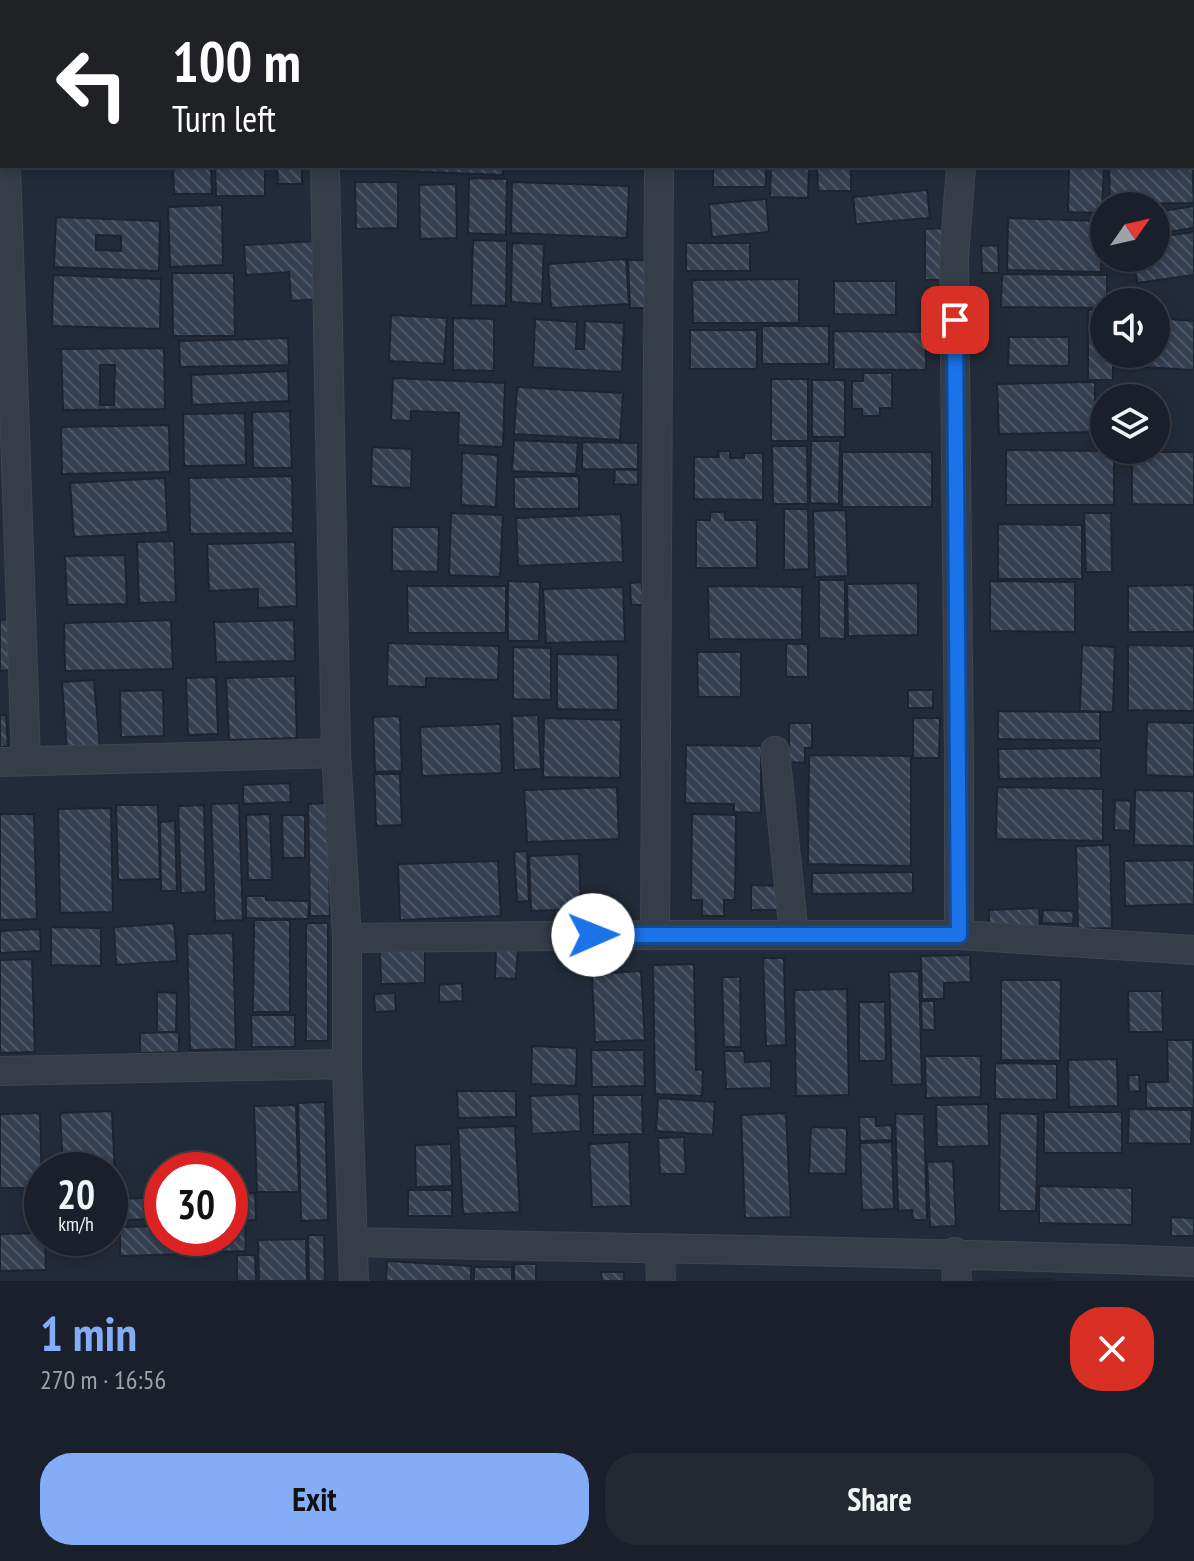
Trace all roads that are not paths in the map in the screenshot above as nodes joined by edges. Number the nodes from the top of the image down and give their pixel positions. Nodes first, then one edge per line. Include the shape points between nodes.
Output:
1 (6, 168) edge
2 (325, 168) edge
3 (659, 168) edge
4 (961, 168) edge
5 (775, 751) dead end
6 (336, 753) junction
7 (13, 761) edge
8 (655, 935) junction
9 (794, 935) junction
10 (959, 935) junction
11 (347, 938) junction
12 (1194, 950) edge
13 (347, 1064) junction
14 (0, 1071) edge
15 (354, 1242) junction
16 (660, 1250) junction
17 (955, 1252) junction
18 (1194, 1262) edge
19 (354, 1281) edge
20 (661, 1281) edge
21 (957, 1281) edge

1 - 7 street
2 - 6 street
3 - 8 street
4 - 10 street via 954,257
5 - 9 street
6 - 7 street
6 - 11 street
8 - 9 street
8 - 11 street
9 - 10 street
10 - 12 street
11 - 13 street
13 - 14 street
13 - 15 street
15 - 16 street
15 - 19 street
16 - 17 street
16 - 20 street
17 - 18 street
17 - 21 street

